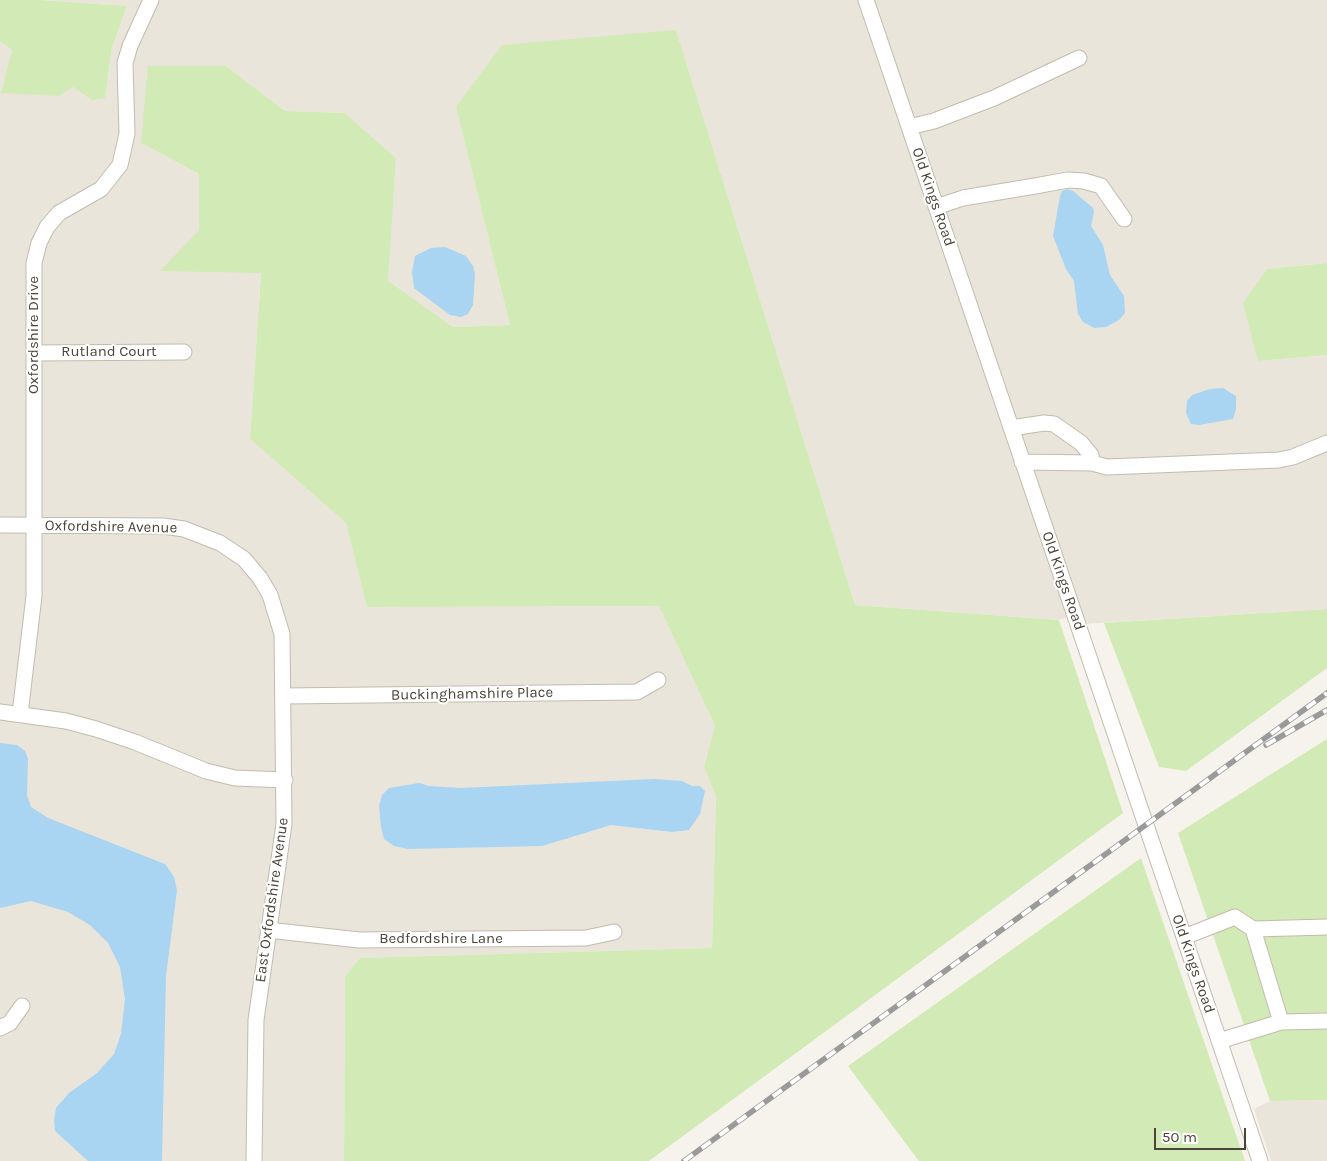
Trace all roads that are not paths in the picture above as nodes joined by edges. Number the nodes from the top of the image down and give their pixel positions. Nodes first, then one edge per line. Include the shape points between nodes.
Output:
1 (151, 0) edge
2 (866, 0) edge
3 (1079, 58) dead end
4 (909, 127) junction
5 (936, 206) junction
6 (1124, 219) dead end
7 (184, 352) dead end
8 (34, 353) junction
9 (1011, 428) junction
10 (1327, 443) edge
11 (1022, 462) junction
12 (1092, 463) junction
13 (0, 525) edge
14 (34, 525) junction
15 (244, 559) joint
16 (658, 680) dead end
17 (283, 696) junction
18 (0, 712) edge
19 (20, 714) junction
20 (285, 780) junction
21 (1327, 927) edge
22 (1253, 929) junction
23 (268, 930) junction
24 (614, 932) dead end
25 (1184, 936) junction
26 (22, 1006) dead end
27 (1327, 1021) edge
28 (1281, 1022) junction
29 (0, 1028) edge
30 (1220, 1041) junction
31 (254, 1161) edge
32 (1260, 1161) edge

1 - 8 street, Oxfordshire Drive via 125,63 128,134 120,165 101,189 59,213 39,243 34,263
2 - 4 street, Old Kings Road
3 - 4 street via 994,98
4 - 5 street, Old Kings Road
5 - 6 street via 963,198 1084,180 1101,186
5 - 9 street, Old Kings Road
7 - 8 street, Rutland Court
8 - 14 street, Oxfordshire Drive
9 - 11 street, Old Kings Road
9 - 12 street via 1054,424 1081,443 1091,455
10 - 12 street via 1293,458 1279,460 1107,467
11 - 12 street
11 - 25 street, Old Kings Road
13 - 14 street, Oxfordshire Avenue
14 - 15 street, Oxfordshire Avenue via 184,529 220,543
14 - 19 street, Oxfordshire Drive via 31,629
15 - 17 street, East Oxfordshire Avenue via 260,578 277,614 282,634
16 - 17 street, Buckinghamshire Place via 637,692
17 - 20 street, East Oxfordshire Avenue
18 - 19 street
19 - 20 street via 96,729 206,771 235,778
20 - 23 street, East Oxfordshire Avenue via 284,824
21 - 22 street
22 - 25 street via 1235,917
22 - 28 street
23 - 24 street, Bedfordshire Lane via 358,940 586,938
23 - 31 street, East Oxfordshire Avenue via 256,1020
25 - 30 street, Old Kings Road
26 - 29 street via 10,1023
27 - 28 street
28 - 30 street
30 - 32 street, Old Kings Road

